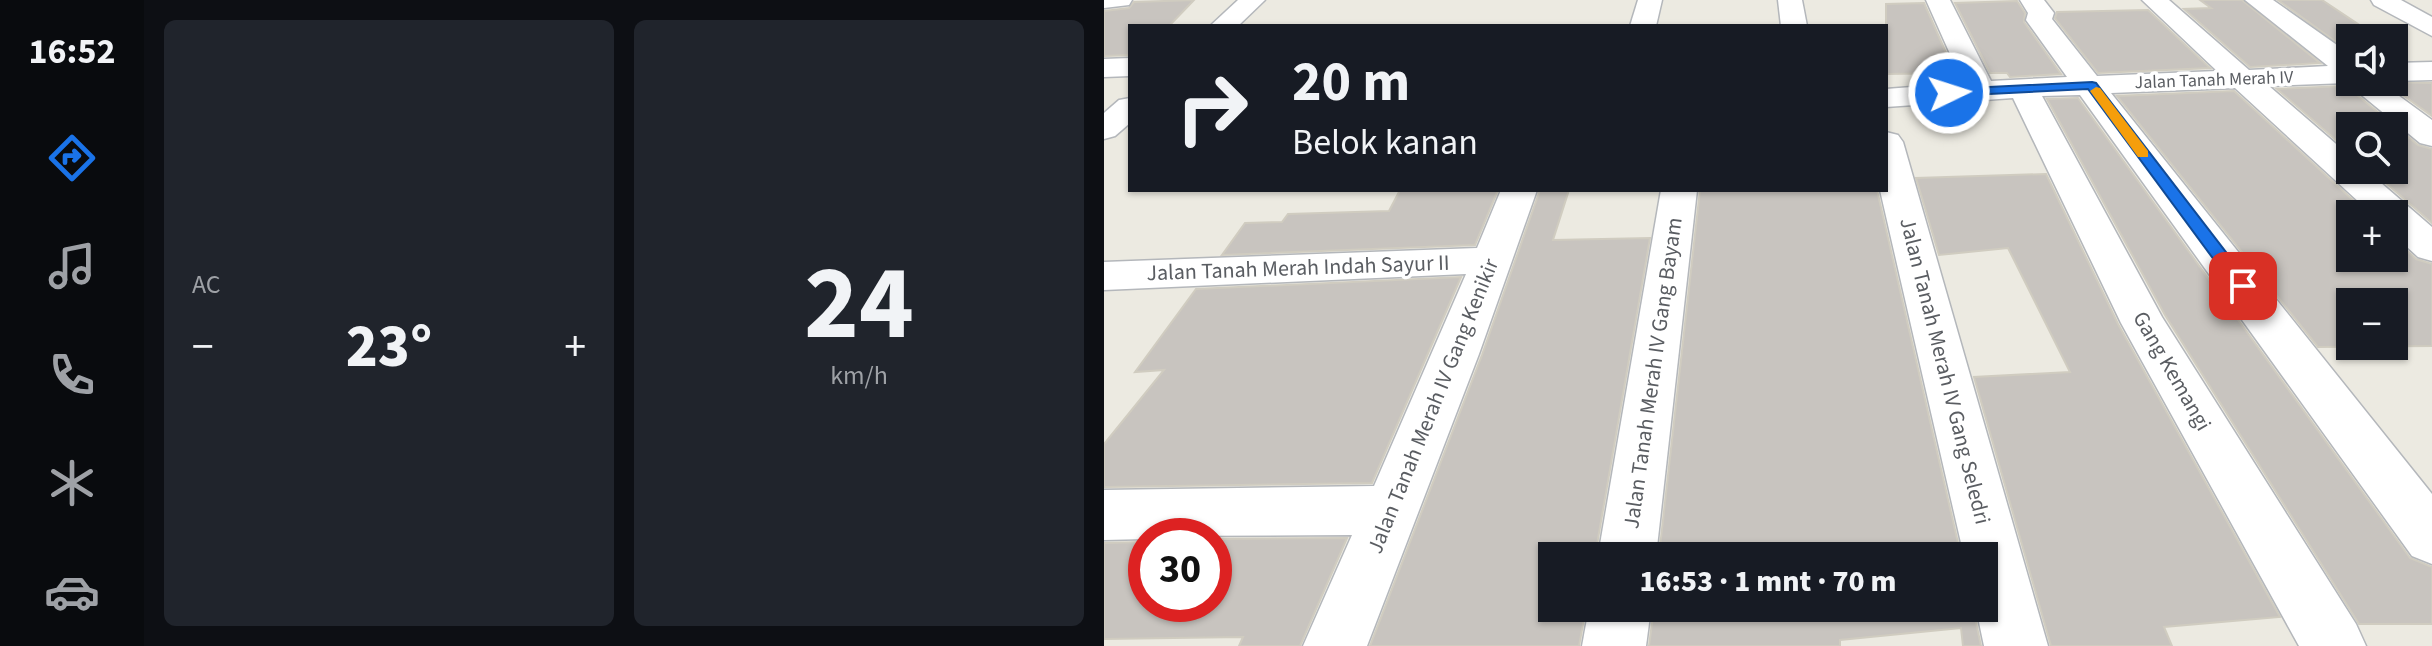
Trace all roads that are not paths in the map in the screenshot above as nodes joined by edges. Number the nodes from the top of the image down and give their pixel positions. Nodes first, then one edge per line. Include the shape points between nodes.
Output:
1 (1120, 0) edge
2 (1253, 0) edge
3 (1650, 0) edge
4 (1790, 0) edge
5 (1938, 0) edge
6 (2032, 0) edge
7 (2154, 0) edge
8 (2257, 0) edge
9 (2383, 0) edge
10 (1104, 1) edge
11 (1225, 24) edge
12 (1644, 24) edge
13 (1794, 24) edge
14 (2432, 28) edge
15 (2336, 58) edge
16 (1128, 67) edge
17 (1104, 68) edge
18 (2432, 71) edge
19 (2408, 72) edge
20 (2336, 75) edge
21 (2244, 79) junction
22 (2092, 85) junction
23 (2002, 89) junction
24 (2379, 96) edge
25 (1888, 98) edge
26 (1128, 109) edge
27 (1104, 131) edge
28 (1128, 131) edge
29 (2432, 136) edge
30 (1888, 150) edge
31 (1518, 192) edge
32 (1679, 192) edge
33 (2432, 248) edge
34 (1493, 260) junction
35 (1104, 276) edge
36 (1391, 510) junction
37 (1104, 515) edge
38 (2432, 538) edge
39 (1629, 542) edge
40 (1618, 622) edge
41 (1341, 634) edge
42 (1614, 646) edge
43 (2016, 646) edge
44 (2334, 646) edge

1 - 10 street
2 - 11 street
3 - 12 street
4 - 13 street
5 - 23 street, Gang Kemangi
6 - 22 street via 2041,13 2039,20
7 - 21 street
8 - 15 street
9 - 14 street
16 - 17 street
18 - 19 street
20 - 21 street, Jalan Tanah Merah IV
21 - 22 street, Jalan Tanah Merah IV
21 - 33 street
22 - 23 street, Jalan Tanah Merah IV
22 - 38 street
23 - 25 street, Jalan Tanah Merah IV
23 - 44 street, Gang Kemangi
24 - 29 street
26 - 27 street
27 - 28 street
30 - 43 street, Jalan Tanah Merah IV Gang Seledri
31 - 34 street, Jalan Tanah Merah IV Gang Kenikir
32 - 39 street, Jalan Tanah Merah IV Gang Bayam
34 - 35 street, Jalan Tanah Merah Indah Sayur II
34 - 36 street, Jalan Tanah Merah IV Gang Kenikir
36 - 37 street
36 - 41 street, Jalan Tanah Merah IV Gang Kenikir
40 - 42 street

